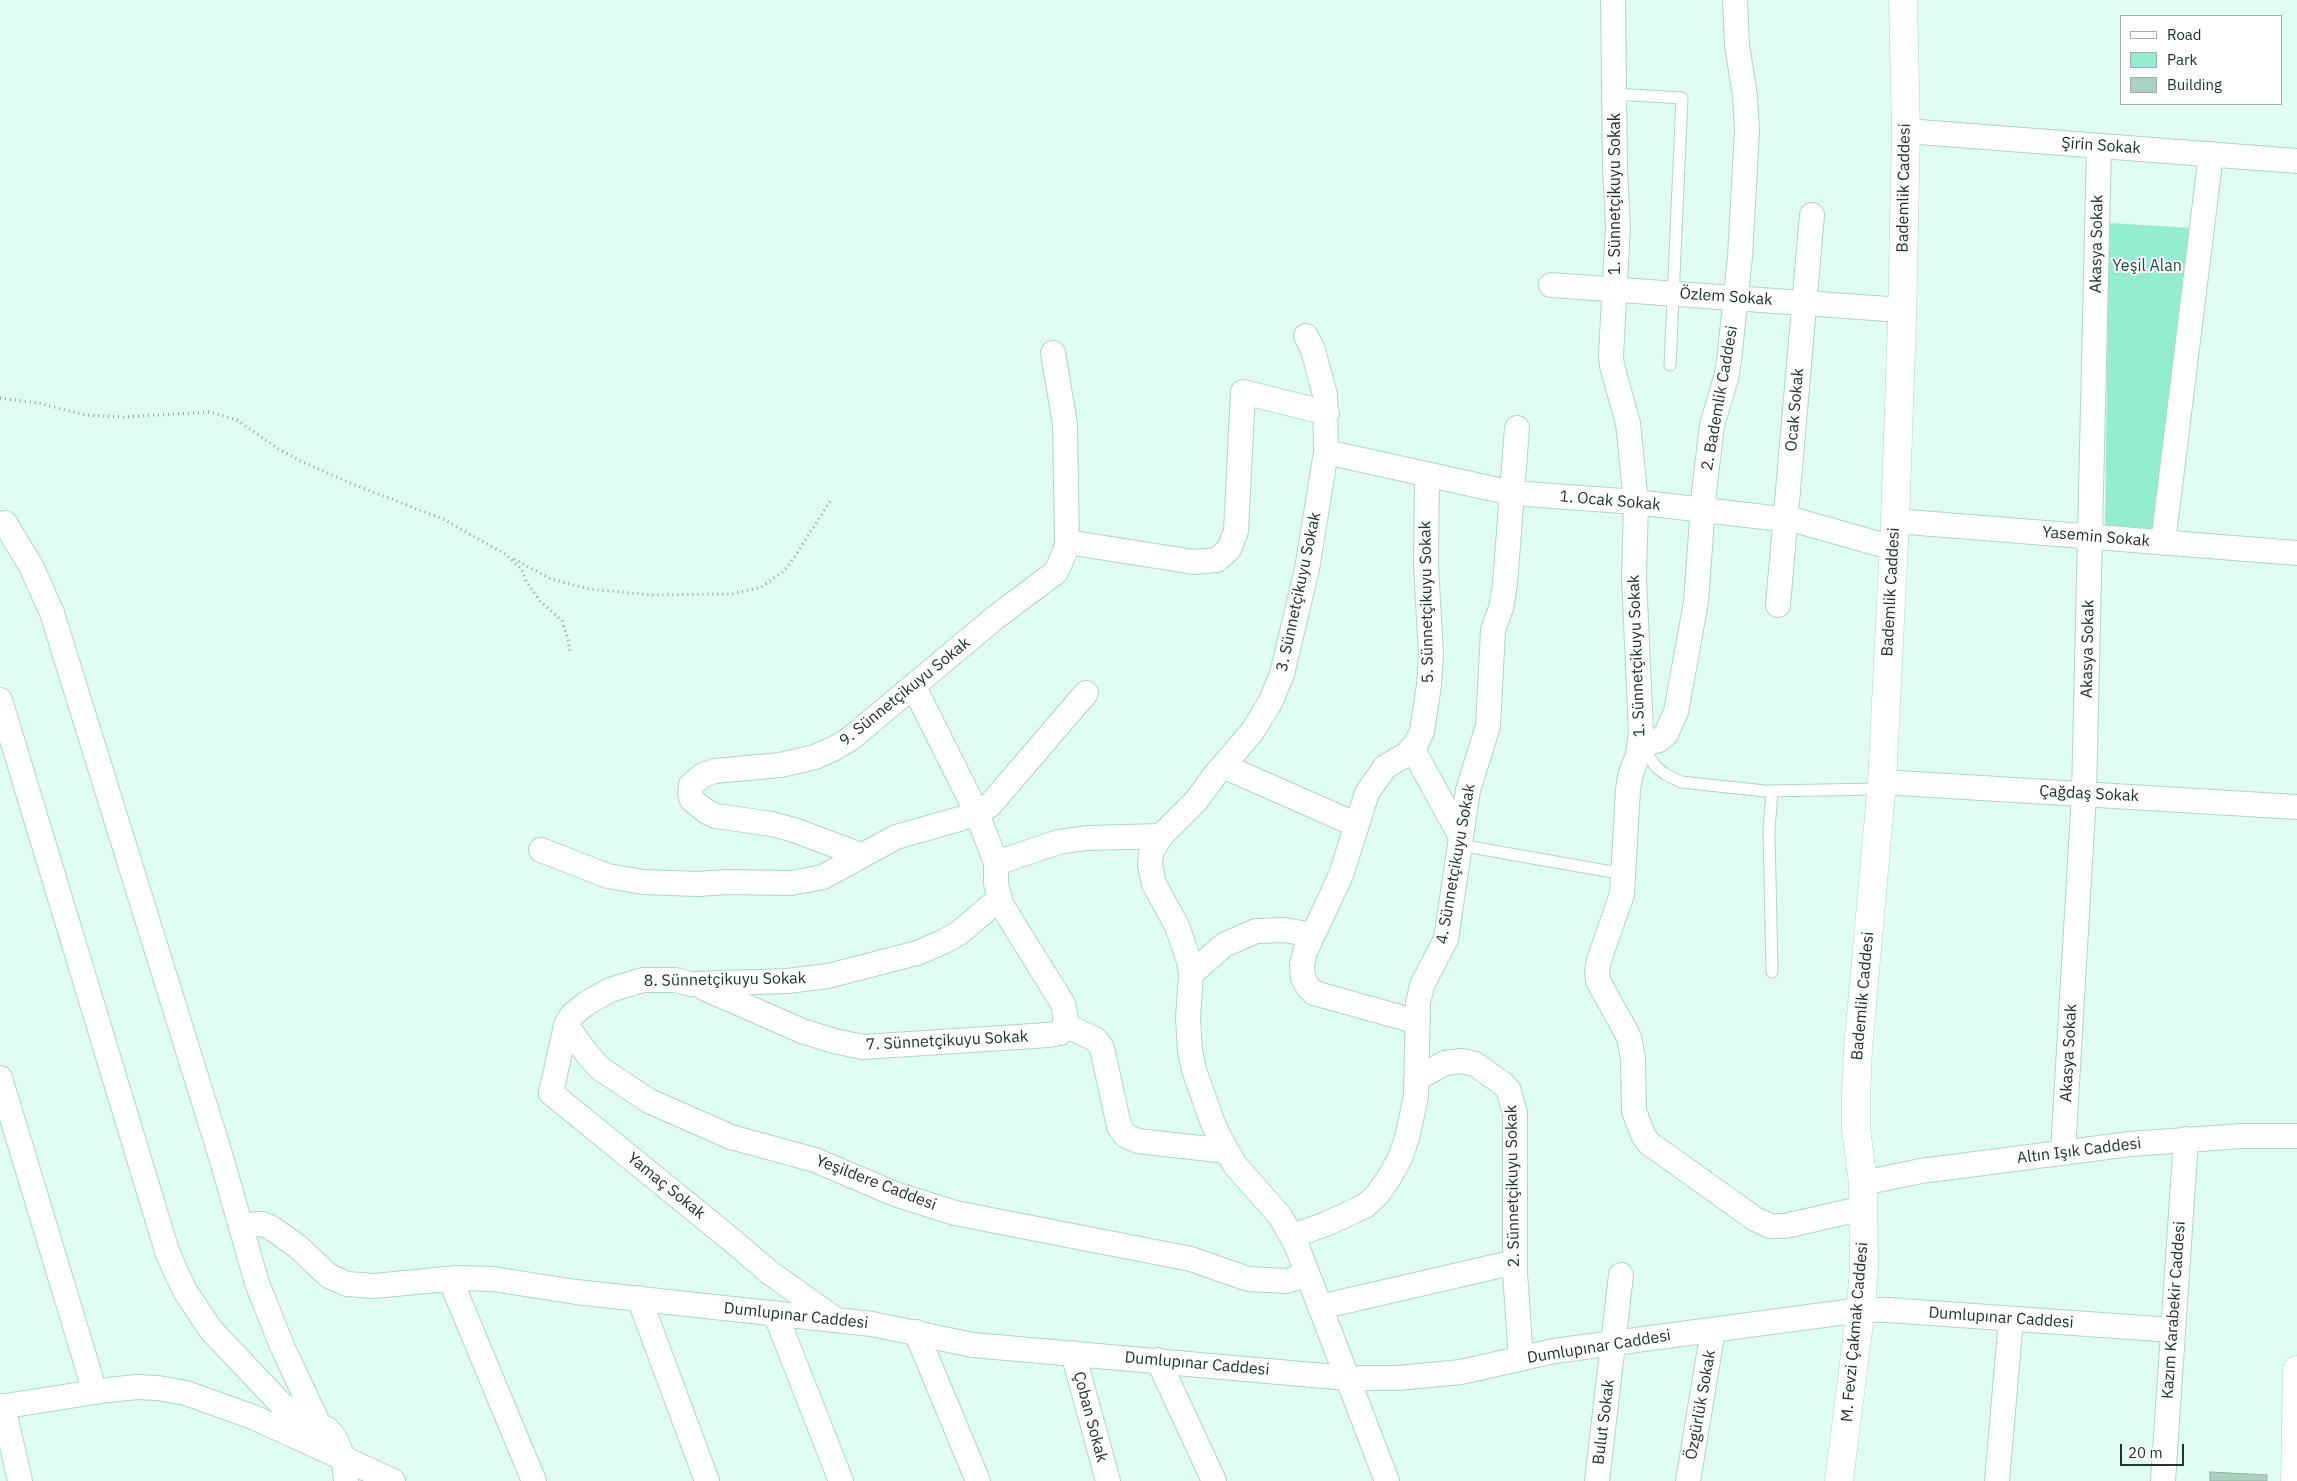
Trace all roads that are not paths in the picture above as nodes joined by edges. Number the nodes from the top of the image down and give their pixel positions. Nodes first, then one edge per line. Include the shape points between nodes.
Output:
1 (1613, 0) edge
2 (1735, 0) edge
3 (1903, 0) edge
4 (1615, 94) junction
5 (1906, 131) junction
6 (2099, 146) junction
7 (2211, 154) junction
8 (2297, 161) edge
9 (1812, 215) dead end
10 (1550, 284) dead end
11 (1614, 289) junction
12 (1673, 293) junction
13 (1735, 298) junction
14 (1805, 303) junction
15 (1902, 310) junction
16 (1306, 336) dead end
17 (1053, 353) dead end
18 (1670, 365) dead end
19 (1327, 413) junction
20 (1517, 428) dead end
21 (1326, 452) junction
22 (1427, 474) junction
23 (1512, 493) junction
24 (1636, 502) junction
25 (1703, 509) junction
26 (1785, 519) junction
27 (1895, 521) junction
28 (5, 523) dead end
29 (2091, 537) junction
30 (1067, 542) junction
31 (2163, 542) junction
32 (1893, 548) junction
33 (2297, 553) edge
34 (1778, 605) dead end
35 (914, 687) junction
36 (1086, 693) dead end
37 (0, 700) edge
38 (1640, 745) junction
39 (1412, 748) junction
40 (1222, 766) junction
41 (1881, 785) junction
42 (1772, 791) junction
43 (2084, 794) junction
44 (2297, 807) edge
45 (977, 813) junction
46 (1356, 825) junction
47 (1161, 836) junction
48 (1460, 840) junction
49 (541, 850) dead end
50 (861, 855) junction
51 (996, 863) junction
52 (1624, 874) junction
53 (999, 899) junction
54 (1313, 935) junction
55 (1772, 972) dead end
56 (1191, 974) junction
57 (691, 984) junction
58 (1418, 1022) junction
59 (566, 1025) junction
60 (1066, 1026) junction
61 (0, 1078) edge
62 (1416, 1079) junction
63 (2297, 1136) edge
64 (2186, 1139) junction
65 (1226, 1151) junction
66 (2064, 1152) junction
67 (1864, 1195) junction
68 (241, 1225) junction
69 (1292, 1236) junction
70 (1515, 1262) junction
71 (1308, 1275) junction
72 (1622, 1275) dead end
73 (450, 1279) junction
74 (639, 1298) junction
75 (1320, 1307) junction
76 (1861, 1310) junction
77 (775, 1313) junction
78 (2011, 1319) junction
79 (837, 1320) junction
80 (1714, 1330) junction
81 (2173, 1330) junction
82 (916, 1332) junction
83 (1613, 1342) junction
84 (1073, 1353) junction
85 (1521, 1359) junction
86 (1158, 1360) junction
87 (2297, 1370) edge
88 (1347, 1378) junction
89 (95, 1392) junction
90 (1, 1406) edge
91 (319, 1426) junction
92 (344, 1458) junction
93 (20, 1481) edge
94 (346, 1481) edge
95 (393, 1481) edge
96 (534, 1481) edge
97 (707, 1481) edge
98 (841, 1481) edge
99 (978, 1481) edge
100 (1108, 1481) edge
101 (1214, 1481) edge
102 (1386, 1481) edge
103 (1597, 1481) edge
104 (1688, 1481) edge
105 (1840, 1481) edge
106 (1997, 1481) edge
107 (2163, 1481) edge
108 (2295, 1481) edge

1 - 4 street, 1. Sünnetçikuyu Sokak
2 - 13 street, 2. Bademlik Caddesi via 1738,53 1746,96 1746,130
3 - 5 street, Bademlik Caddesi
4 - 11 street, 1. Sünnetçikuyu Sokak via 1618,226
4 - 12 lane via 1682,98
5 - 6 street, Şirin Sokak
5 - 15 street, Bademlik Caddesi
6 - 7 street, Şirin Sokak
6 - 29 street, Akasya Sokak
7 - 8 street, Şirin Sokak
7 - 31 street
9 - 14 street, Ocak Sokak
10 - 11 street, Özlem Sokak
11 - 12 street, Özlem Sokak
11 - 24 street, 1. Sünnetçikuyu Sokak via 1611,355 1628,423
12 - 13 street, Özlem Sokak
12 - 18 lane
13 - 14 street, Özlem Sokak
13 - 25 street, 2. Bademlik Caddesi via 1726,378 1712,425
14 - 15 street, Özlem Sokak
14 - 26 street, Ocak Sokak
15 - 27 street, Bademlik Caddesi
16 - 19 street, 3. Sünnetçikuyu Sokak via 1322,377
17 - 30 street, 9. Sünnetçikuyu Sokak via 1065,424
19 - 21 street, 3. Sünnetçikuyu Sokak
19 - 30 street via 1243,392 1236,531 1229,549 1217,560 1194,562
20 - 23 street, 4. Sünnetçikuyu Sokak
21 - 22 street, 1. Ocak Sokak
21 - 40 street, 3. Sünnetçikuyu Sokak via 1307,569 1282,674 1263,716
22 - 23 street, 1. Ocak Sokak
22 - 39 street, 5. Sünnetçikuyu Sokak via 1430,670 1422,731
23 - 24 street, 1. Ocak Sokak
23 - 48 street, 4. Sünnetçikuyu Sokak via 1505,584 1493,630 1488,726 1470,782
24 - 25 street, 1. Ocak Sokak
24 - 38 street, 1. Sünnetçikuyu Sokak via 1634,577
25 - 26 street, 1. Ocak Sokak
25 - 38 street, 2. Bademlik Caddesi via 1696,602 1676,712 1666,734 1659,740
26 - 32 street, 1. Ocak Sokak
26 - 34 street, Ocak Sokak
27 - 29 street, Yasemin Sokak
27 - 32 street, Bademlik Caddesi
28 - 68 street via 31,566 52,613
29 - 31 street, Yasemin Sokak
29 - 43 street, Akasya Sokak
30 - 35 street, 9. Sünnetçikuyu Sokak via 1061,563 1047,580 996,617
31 - 33 street, Yasemin Sokak
32 - 41 street, Bademlik Caddesi
35 - 45 street
35 - 50 street, 9. Sünnetçikuyu Sokak via 850,739 815,757 780,765 715,771 703,775 691,785 692,800 716,816 772,824
36 - 45 street via 1000,795
37 - 91 street via 175,1270 211,1330 281,1404
38 - 42 lane via 1656,766 1681,782
38 - 52 street, 1. Sünnetçikuyu Sokak via 1628,790
39 - 46 street, 5. Sünnetçikuyu Sokak via 1374,780
39 - 48 street
40 - 46 street
40 - 47 street, 3. Sünnetçikuyu Sokak via 1196,801
41 - 42 lane
41 - 43 street, Çağdaş Sokak
41 - 67 street, Bademlik Caddesi via 1856,1096 1856,1130
42 - 55 lane via 1769,830
43 - 44 street, Çağdaş Sokak
43 - 66 street, Akasya Sokak
45 - 50 street via 896,837
45 - 51 street
46 - 54 street, 5. Sünnetçikuyu Sokak via 1341,875
47 - 51 street via 1086,838
47 - 56 street, 3. Sünnetçikuyu Sokak via 1151,853 1150,874 1184,944
48 - 52 lane
48 - 58 street, 4. Sünnetçikuyu Sokak via 1446,939 1422,985
49 - 50 street via 608,876 671,884 791,883 823,876
51 - 53 street
52 - 67 street, 1. Sünnetçikuyu Sokak via 1618,908 1597,971 1601,989 1631,1046 1634,1111 1644,1137 1755,1219 1770,1226 1785,1226
53 - 57 street, 8. Sünnetçikuyu Sokak via 943,942 886,962 808,979
53 - 60 street via 1061,1000
54 - 56 street via 1284,930 1256,931 1224,945
54 - 58 street, 5. Sünnetçikuyu Sokak via 1302,965 1303,978 1314,993
56 - 65 street, 3. Sünnetçikuyu Sokak via 1190,1051 1202,1093
57 - 59 street, 8. Sünnetçikuyu Sokak via 657,979 628,984 587,1002
57 - 60 street, 7. Sünnetçikuyu Sokak via 729,997 802,1031 834,1042 863,1047 1055,1034
58 - 62 street, 4. Sünnetçikuyu Sokak
59 - 71 street, Yeşildere Caddesi via 601,1069 649,1101 730,1137 815,1160 896,1194 956,1212 1191,1259 1248,1279 1286,1281
59 - 79 street, Yamaç Sokak via 551,1093 769,1272
60 - 65 street via 1096,1039 1102,1048 1119,1126 1126,1136 1138,1141
61 - 89 street
62 - 69 street, 4. Sünnetçikuyu Sokak via 1407,1138 1400,1158 1377,1195 1345,1216
62 - 70 street, 2. Sünnetçikuyu Sokak via 1445,1063 1462,1061 1475,1064 1509,1091 1515,1114
63 - 64 street, Altın Işık Caddesi
64 - 66 street, Altın Işık Caddesi
64 - 81 street, Kazım Karabekir Caddesi
65 - 69 street, 3. Sünnetçikuyu Sokak via 1246,1179 1280,1216
66 - 67 street, Altın Işık Caddesi via 1921,1171
67 - 76 street, M. Fevzi Çakmak Caddesi
68 - 73 street, Dumlupınar Caddesi via 262,1224 282,1234 338,1282 374,1286
68 - 91 street via 268,1313
69 - 71 street, 3. Sünnetçikuyu Sokak
70 - 75 street
70 - 85 street, 2. Sünnetçikuyu Sokak
71 - 75 street, 3. Sünnetçikuyu Sokak
72 - 83 street, Bulut Sokak
73 - 74 street, Dumlupınar Caddesi via 493,1279
73 - 96 street
74 - 77 street, Dumlupınar Caddesi
74 - 97 street
75 - 88 street, 3. Sünnetçikuyu Sokak
76 - 78 street, Dumlupınar Caddesi
76 - 80 street, Dumlupınar Caddesi
76 - 105 street, M. Fevzi Çakmak Caddesi
77 - 79 street, Dumlupınar Caddesi
77 - 98 street
78 - 81 street, Dumlupınar Caddesi
78 - 106 street
79 - 82 street, Dumlupınar Caddesi
80 - 83 street, Dumlupınar Caddesi
80 - 104 street, Özgürlük Sokak
81 - 107 street, Kazım Karabekir Caddesi
82 - 84 street, Dumlupınar Caddesi via 973,1345
82 - 99 street
83 - 85 street, Dumlupınar Caddesi
83 - 103 street, Bulut Sokak
84 - 86 street, Dumlupınar Caddesi
84 - 100 street, Çoban Sokak
85 - 88 street, Dumlupınar Caddesi via 1461,1372 1398,1378
86 - 88 street, Dumlupınar Caddesi
86 - 101 street
87 - 108 street
88 - 102 street, 3. Sünnetçikuyu Sokak
89 - 90 street
89 - 92 street via 137,1387 186,1394 253,1417
90 - 93 street
91 - 92 street via 334,1437
92 - 94 street
92 - 95 street

